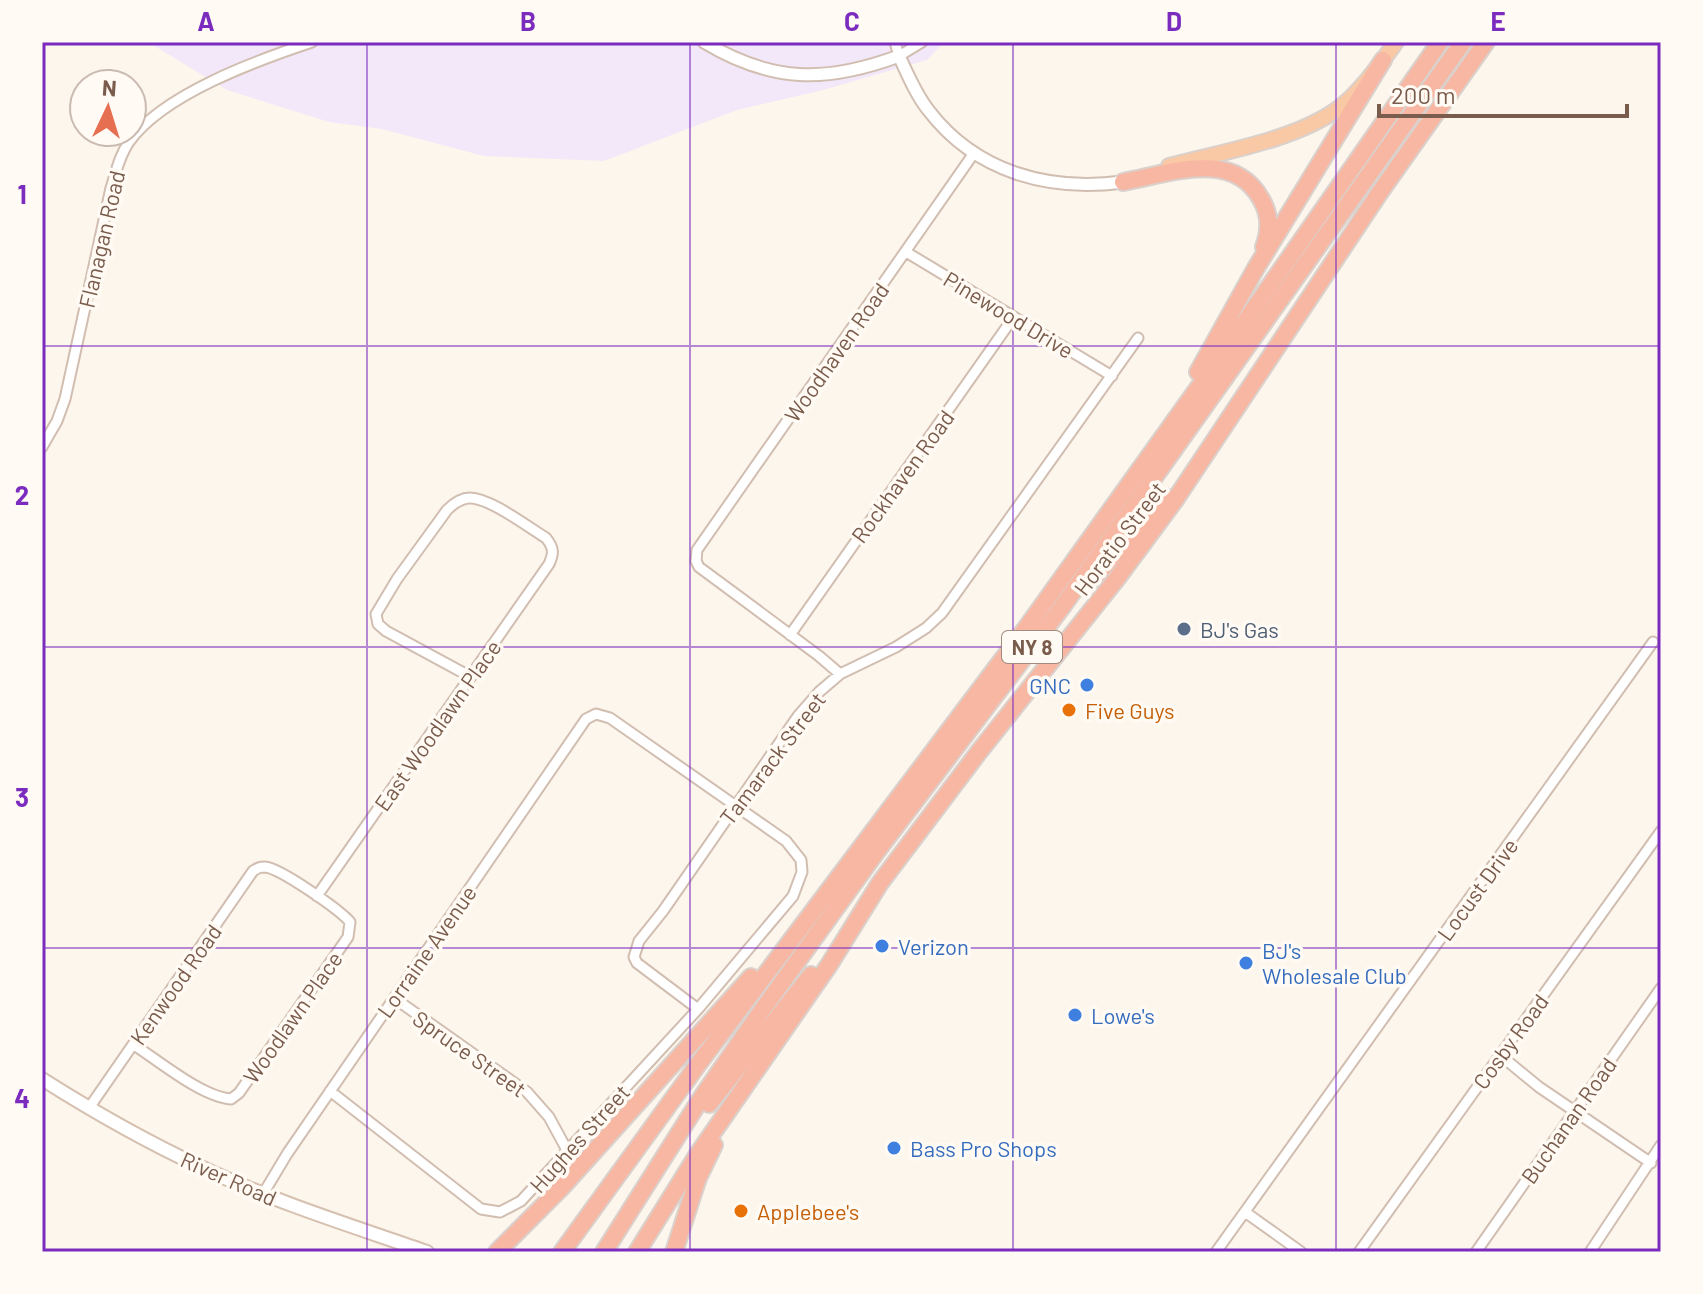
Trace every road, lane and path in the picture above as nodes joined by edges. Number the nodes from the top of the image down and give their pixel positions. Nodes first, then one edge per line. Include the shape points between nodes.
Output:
1 (312, 42) edge
2 (704, 42) edge
3 (895, 42) edge
4 (922, 42) edge
5 (1396, 42) edge
6 (1463, 42) edge
7 (1486, 42) edge
8 (1439, 43) edge
9 (899, 56) junction
10 (1383, 60) junction
11 (974, 153) junction
12 (1123, 182) junction
13 (906, 252) junction
14 (1256, 268) junction
15 (1013, 318) junction
16 (1138, 338) dead end
17 (1112, 376) junction
18 (1230, 420) junction
19 (42, 447) edge
20 (1155, 447) junction
21 (1062, 607) junction
22 (790, 635) junction
23 (1653, 642) dead end
24 (840, 674) junction
25 (471, 677) junction
26 (596, 714) joint
27 (735, 806) junction
28 (1660, 834) edge
29 (266, 867) joint
30 (317, 896) junction
31 (820, 902) junction
32 (858, 918) junction
33 (1661, 988) edge
34 (394, 998) junction
35 (698, 1009) junction
36 (134, 1045) junction
37 (1500, 1055) junction
38 (42, 1079) edge
39 (330, 1091) junction
40 (734, 1103) junction
41 (89, 1108) junction
42 (1575, 1110) junction
43 (1661, 1145) edge
44 (568, 1152) junction
45 (664, 1157) junction
46 (1651, 1163) junction
47 (263, 1194) junction
48 (1245, 1212) junction
49 (508, 1246) edge
50 (427, 1252) edge
51 (497, 1252) edge
52 (562, 1252) edge
53 (604, 1252) edge
54 (637, 1252) edge
55 (674, 1252) edge
56 (1216, 1252) edge
57 (1301, 1252) edge
58 (1359, 1252) edge
59 (1476, 1252) edge
60 (1590, 1252) edge

1 - 19 street, Flanagan Road via 185,97 142,126 129,143 111,188 65,399
2 - 9 street via 751,65 815,76
3 - 9 street
4 - 9 street
5 - 10 highway
6 - 21 highway, NY 8
7 - 18 highway, Horatio Street
8 - 20 highway, NY 8
9 - 11 street via 928,110
10 - 12 highway via 1342,106 1318,122
10 - 14 highway
11 - 12 street via 1040,182
11 - 13 street, Woodhaven Road
12 - 14 highway via 1203,168 1244,177 1267,212 1269,229
13 - 15 street, Pinewood Drive
13 - 22 street, Woodhaven Road via 697,550 699,567
14 - 20 highway
15 - 17 street, Pinewood Drive
15 - 22 street, Rockhaven Road
16 - 17 street, Tamarack Street
17 - 24 street, Tamarack Street via 942,613 896,647
18 - 21 highway via 1090,583
18 - 32 highway, Horatio Street via 1118,577 978,753
20 - 31 highway, NY 8
21 - 45 highway, NY 8 via 823,925
22 - 24 street
23 - 48 street, Locust Drive
24 - 27 street, Tamarack Street via 798,716
25 - 25 street, East Woodlawn Place via 554,552 546,538 508,515 483,501 465,499 447,510 376,614 384,629
25 - 30 street, East Woodlawn Place
26 - 27 street, Hughes Street via 610,718
26 - 34 street, Lorraine Avenue via 586,719
27 - 35 street, Tamarack Street via 635,948 637,963
27 - 35 street, Hughes Street via 786,841 801,860 802,872 793,896
28 - 37 street, Cosby Road
29 - 30 street, Woodlawn Place
29 - 36 street, Kenwood Road via 253,871
30 - 36 street, Woodlawn Place via 350,922 348,937 239,1093 221,1098
31 - 49 highway
31 - 52 highway, NY 8
32 - 40 highway, Horatio Street
32 - 45 highway
33 - 42 street, Buchanan Road
34 - 39 street, Lorraine Avenue
34 - 44 street, Spruce Street via 527,1092 549,1117
35 - 44 street, Hughes Street
36 - 41 street, Kenwood Road
37 - 42 street
37 - 58 street, Cosby Road
38 - 41 main road, River Road
39 - 44 street, Hughes Street via 481,1209 500,1212 521,1201
39 - 47 street, Lorraine Avenue
40 - 54 highway
40 - 55 highway via 698,1178
41 - 47 main road, River Road
42 - 46 street
42 - 59 street, Buchanan Road
43 - 46 street
45 - 53 highway, NY 8
46 - 60 street
47 - 50 main road, River Road
48 - 56 street, Locust Drive
48 - 57 street
49 - 51 highway

